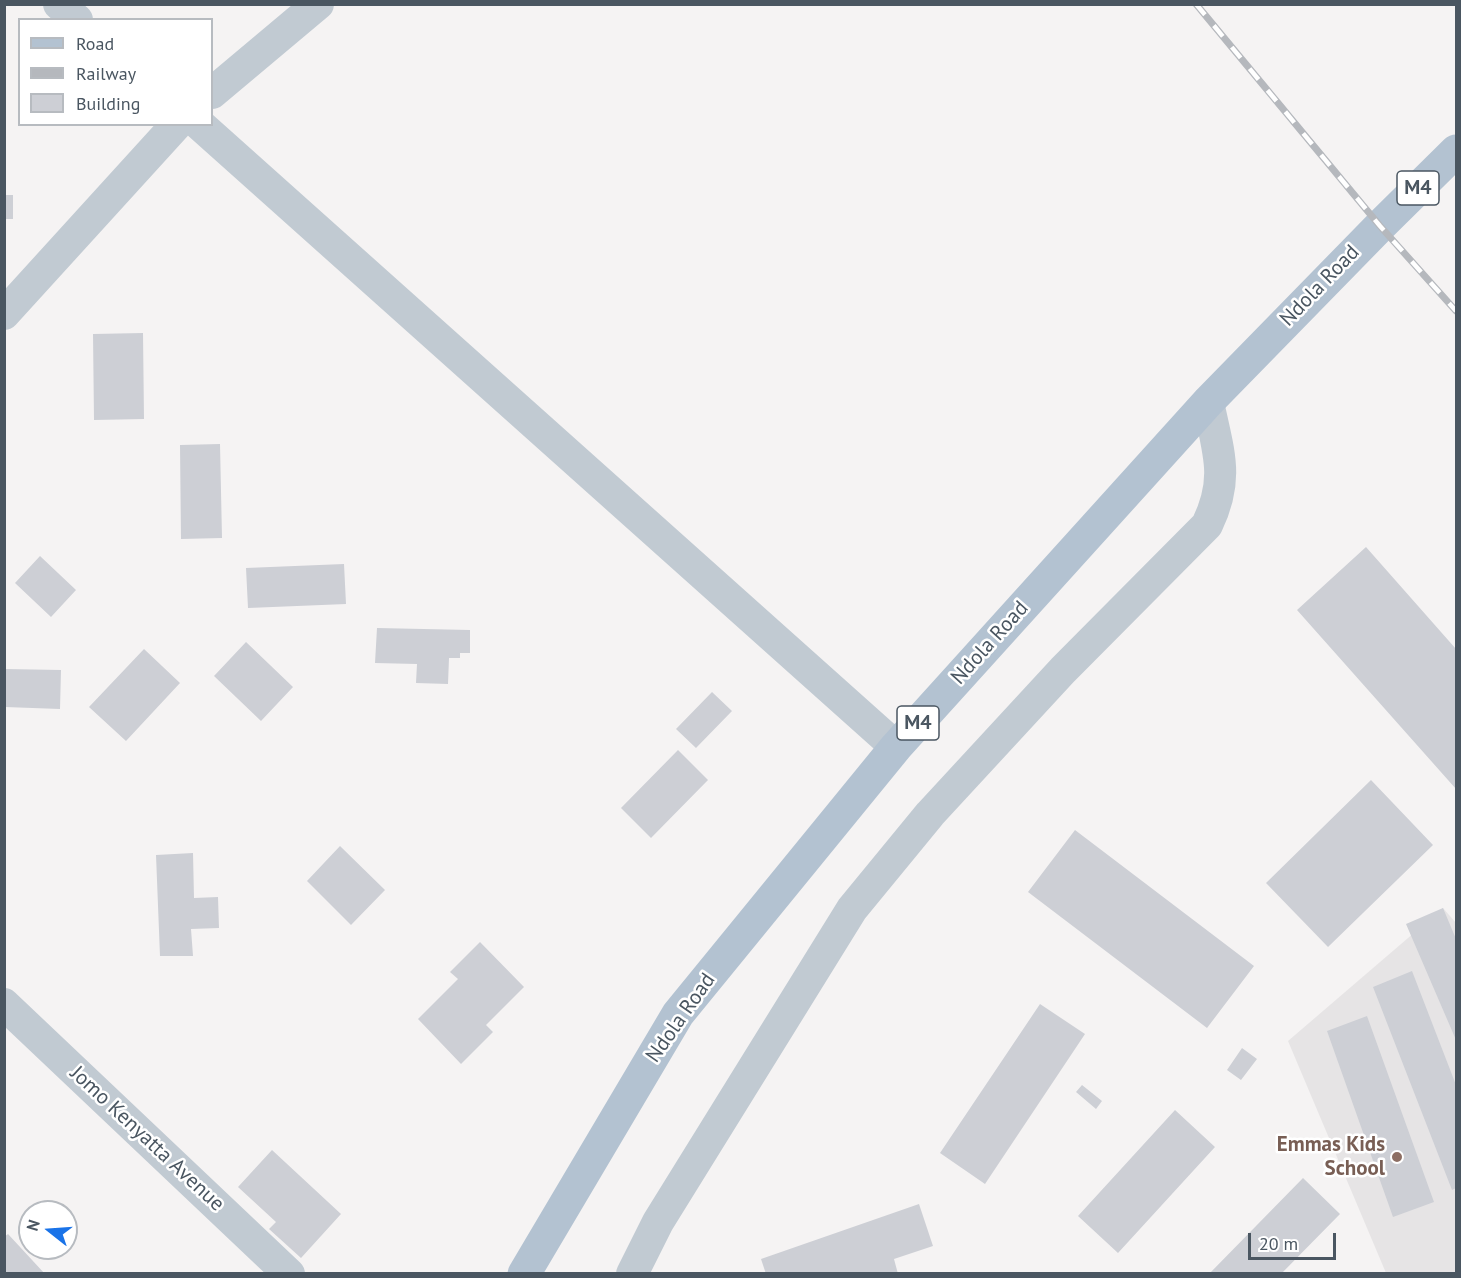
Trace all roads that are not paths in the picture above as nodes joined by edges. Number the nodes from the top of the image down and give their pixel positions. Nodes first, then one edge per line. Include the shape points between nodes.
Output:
1 (59, 4) edge
2 (318, 4) edge
3 (74, 18) edge
4 (213, 92) edge
5 (175, 126) edge
6 (201, 126) edge
7 (1456, 151) edge
8 (4, 314) edge
9 (1208, 402) junction
10 (896, 747) junction
11 (4, 1004) edge
12 (288, 1274) edge
13 (524, 1274) edge
14 (632, 1274) edge

1 - 3 street
2 - 4 street
5 - 8 street
6 - 10 street
7 - 9 main road, Ndola Road / M4
9 - 10 main road, Ndola Road / M4
9 - 14 street via 1222,475 1218,502 1207,525 1063,670 938,805 852,909 658,1222
10 - 13 main road, Ndola Road / M4 via 678,1014
11 - 12 street, Jomo Kenyatta Avenue

